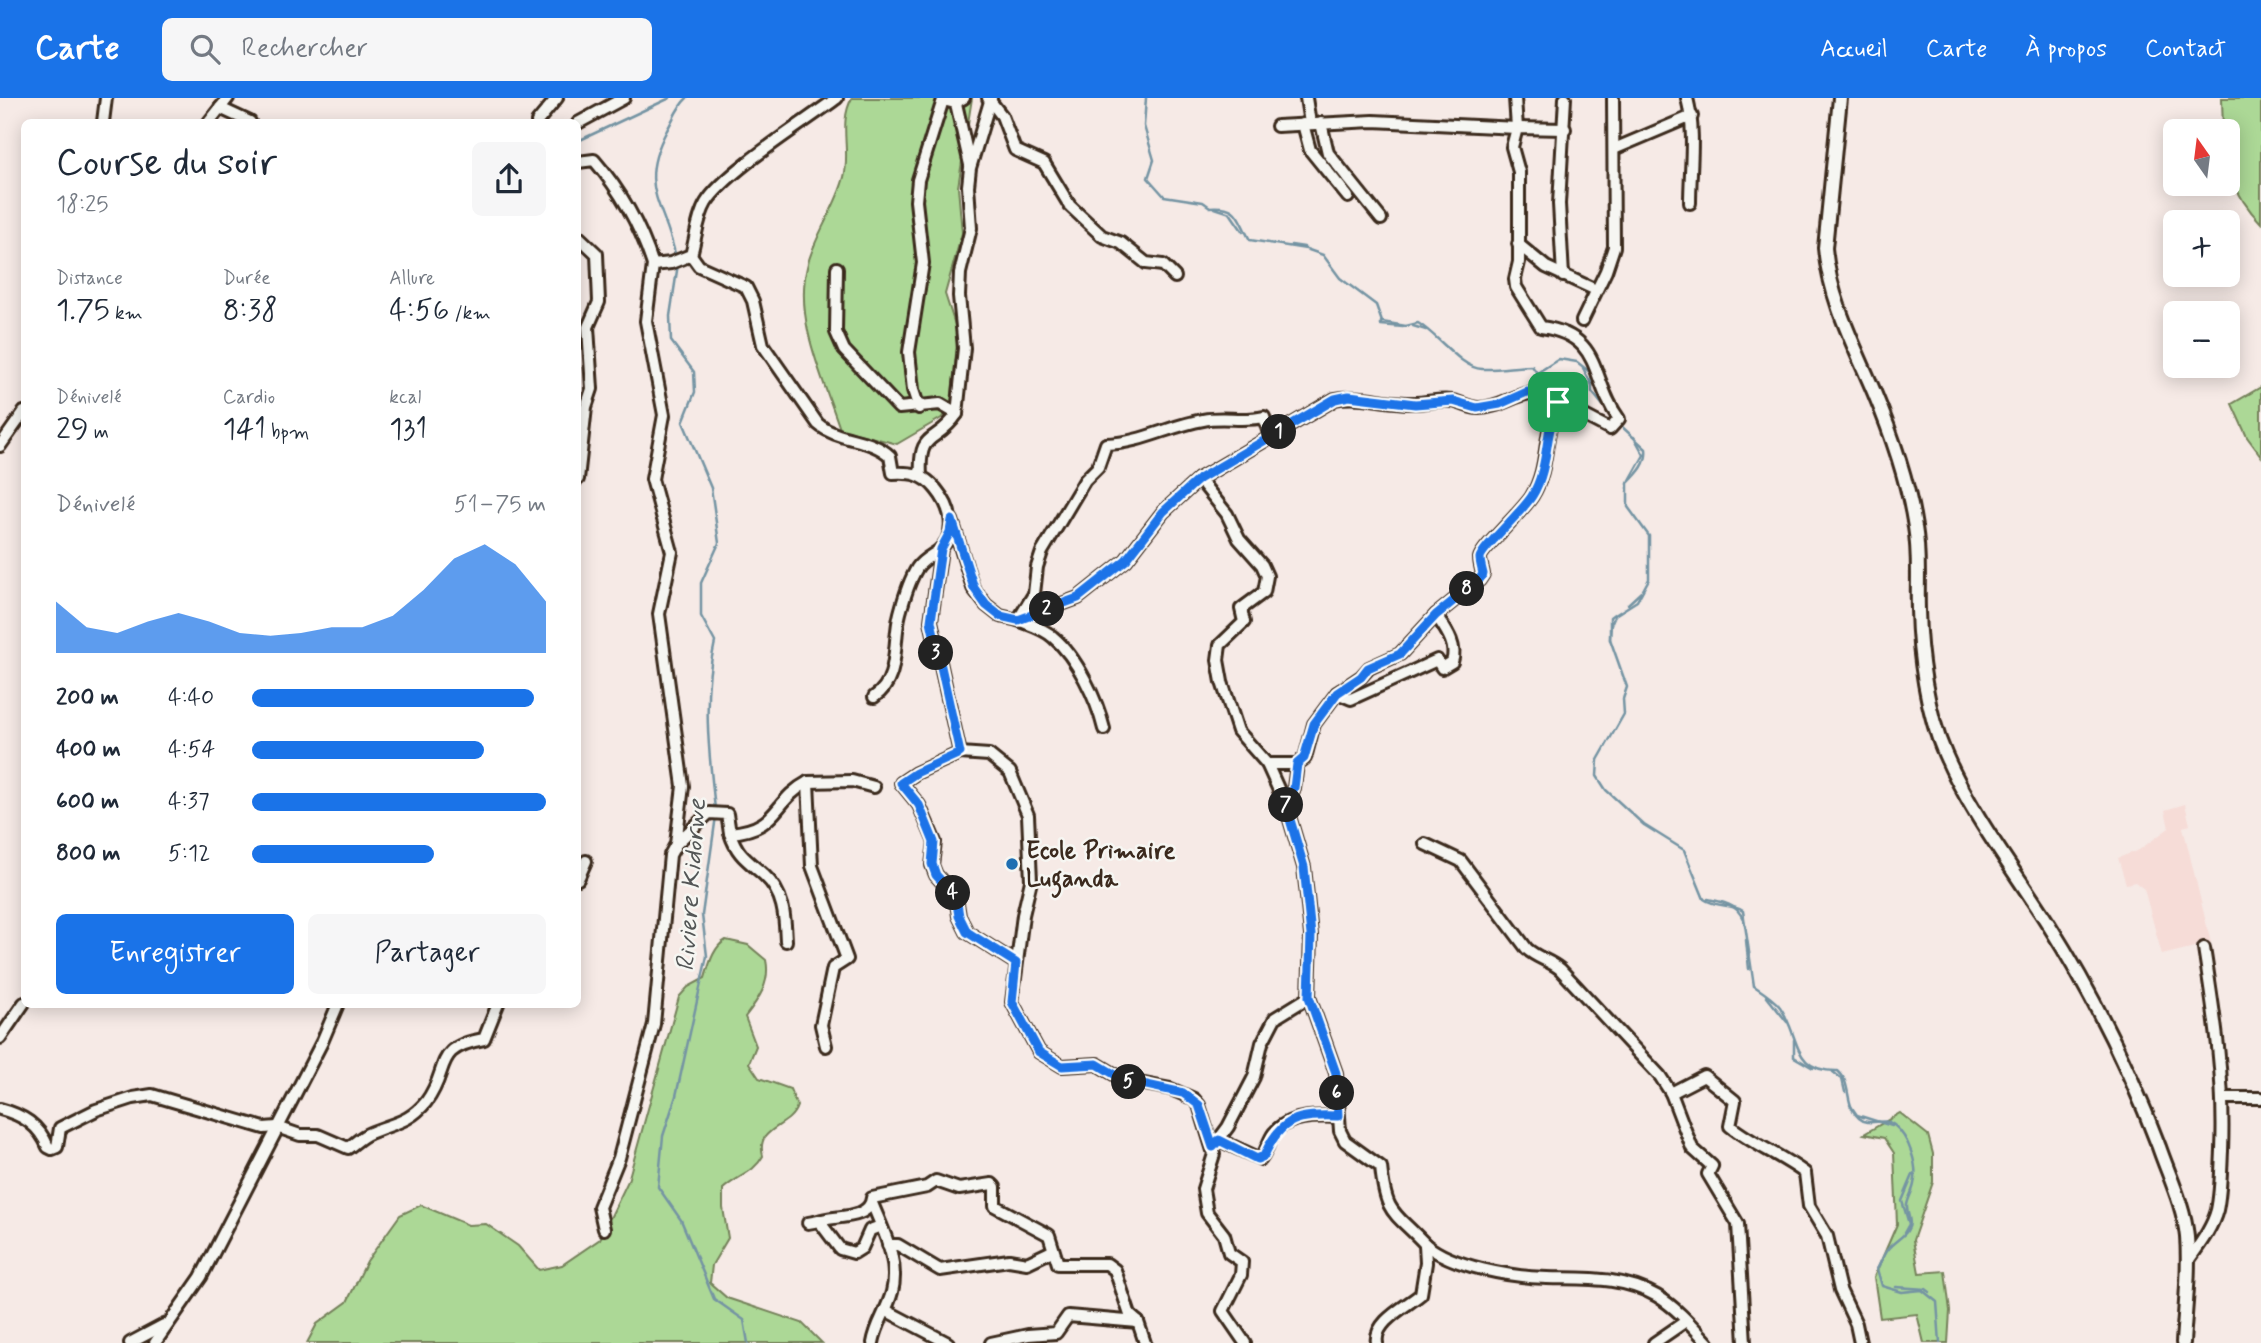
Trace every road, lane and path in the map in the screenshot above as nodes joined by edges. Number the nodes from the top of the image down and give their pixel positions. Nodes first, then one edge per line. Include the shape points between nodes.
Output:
1 (106, 98) edge
2 (229, 98) edge
3 (558, 98) edge
4 (624, 98) edge
5 (837, 98) edge
6 (1306, 98) edge
7 (1515, 98) edge
8 (1565, 98) edge
9 (1613, 98) edge
10 (1687, 98) edge
11 (1840, 98) edge
12 (990, 99) edge
13 (958, 100) edge
14 (220, 108) junction
15 (1692, 116) junction
16 (103, 119) edge
17 (211, 119) edge
18 (244, 119) edge
19 (540, 119) edge
20 (581, 121) edge
21 (1311, 123) junction
22 (1277, 126) dead end
23 (1517, 128) junction
24 (1565, 129) junction
25 (1614, 149) junction
26 (581, 162) edge
27 (970, 168) junction
28 (1348, 197) dead end
29 (1690, 203) dead end
30 (1381, 219) dead end
31 (581, 239) edge
32 (1518, 244) junction
33 (688, 256) junction
34 (653, 265) junction
35 (837, 268) dead end
36 (1563, 276) junction
37 (1175, 277) dead end
38 (1596, 290) junction
39 (1582, 321) dead end
40 (1558, 402) junction
41 (919, 408) junction
42 (957, 414) junction
43 (21, 416) edge
44 (1270, 437) junction
45 (0, 446) edge
46 (581, 452) edge
47 (921, 476) junction
48 (1199, 479) junction
49 (952, 520) junction
50 (941, 549) junction
51 (1436, 615) junction
52 (1018, 620) junction
53 (1337, 693) junction
54 (874, 697) dead end
55 (1104, 729) dead end
56 (960, 753) junction
57 (1267, 764) junction
58 (1297, 764) junction
59 (808, 782) junction
60 (874, 787) dead end
61 (1286, 806) junction
62 (730, 833) junction
63 (676, 844) junction
64 (1425, 844) dead end
65 (586, 861) dead end
66 (581, 873) edge
67 (786, 941) dead end
68 (2204, 948) dead end
69 (1016, 963) junction
70 (1309, 997) junction
71 (21, 1007) edge
72 (336, 1008) edge
73 (496, 1008) edge
74 (0, 1038) edge
75 (827, 1046) dead end
76 (1671, 1093) junction
77 (2223, 1098) junction
78 (2261, 1098) edge
79 (0, 1109) edge
80 (1338, 1116) junction
81 (277, 1127) junction
82 (1216, 1143) junction
83 (872, 1203) junction
84 (881, 1226) junction
85 (604, 1229) dead end
86 (1425, 1244) junction
87 (888, 1245) junction
88 (1052, 1251) junction
89 (2188, 1261) junction
90 (885, 1310) junction
91 (1686, 1321) junction
92 (1138, 1322) junction
93 (166, 1323) junction
94 (130, 1343) edge
95 (155, 1343) edge
96 (873, 1343) edge
97 (948, 1343) edge
98 (991, 1343) edge
99 (1144, 1343) edge
100 (1245, 1343) edge
101 (1377, 1343) edge
102 (1654, 1343) edge
103 (1708, 1343) edge
104 (1745, 1343) edge
105 (1860, 1343) edge
106 (2183, 1343) edge

1 - 16 street
2 - 14 street
3 - 19 street
4 - 20 street
5 - 33 street via 725,182 707,201
6 - 21 street
7 - 23 street
8 - 24 street
9 - 25 street
10 - 15 street
11 - 89 street via 1825,248 1827,269 1905,482 1920,561 1918,611 1933,719 1944,752 1985,831 2049,926 2117,1048 2180,1207
12 - 27 street
12 - 37 street via 1015,150 1044,163 1070,206 1102,236 1121,243 1146,263 1163,265
13 - 27 street
13 - 41 street via 943,100 918,180 923,264 909,352
14 - 17 street
14 - 18 street
15 - 25 street
15 - 29 street
21 - 22 street
21 - 23 street via 1373,121
21 - 28 street via 1310,150
21 - 30 street via 1328,153
23 - 24 street
23 - 32 street via 1512,146 1518,172
24 - 36 street via 1559,204
25 - 38 street via 1614,247
26 - 34 street via 594,160 606,173 633,216
27 - 42 street via 971,228 959,284 964,348
31 - 46 street via 597,254 598,302 588,327 592,389
32 - 36 street
32 - 40 street via 1516,287 1533,317 1541,327 1573,336 1591,354 1603,395 1619,419 1609,429
33 - 34 street
33 - 47 street via 699,266 746,287 763,345 818,424 829,433 881,447 890,456 893,473
34 - 63 street via 646,321 664,415 652,479 671,552 659,614 683,786
35 - 41 street via 836,331 844,350 891,402 899,408
36 - 38 street
38 - 39 street
40 - 44 street via 1544,393 1527,392 1477,408 1453,401 1415,404 1349,396 1314,409
40 - 51 street via 1534,494 1485,548 1479,580
41 - 42 street via 940,404
42 - 47 street via 928,439 920,453
43 - 45 street
44 - 48 street
44 - 52 street via 1264,417 1217,419 1127,444 1106,444 1098,467 1085,480 1042,552 1034,594
47 - 49 street via 943,498
48 - 52 street via 1163,512 1126,560 1096,585 1068,603
48 - 57 street via 1267,576 1264,592 1241,609 1244,622 1220,645 1218,660 1238,731
49 - 50 street
49 - 52 street via 974,588 1000,616
50 - 54 street via 919,565 909,585 896,630 891,679
50 - 56 street via 931,621
51 - 53 street via 1400,654 1368,668
51 - 53 street via 1452,645 1452,663 1442,668 1437,660 1351,699
52 - 55 street via 1054,637 1065,650 1093,695
53 - 58 street via 1314,724 1304,758
56 - 69 street via 989,755 1004,766 1016,782 1028,815 1031,881
56 - 69 street via 901,783 919,805 934,842 936,875 956,897 967,932
57 - 58 street
57 - 61 street
58 - 61 street
59 - 60 street via 841,780
59 - 62 street via 766,823 755,830
59 - 75 street via 813,866 846,956 845,962 833,968 821,1025
61 - 70 street via 1304,867 1311,935
62 - 63 street via 727,814 709,813
62 - 67 street via 739,855 764,874 780,897
63 - 85 street via 670,855 654,1024 619,1158 599,1207
64 - 76 street via 1461,860 1527,948 1536,957 1549,960 1587,995
65 - 66 street
68 - 77 street via 2221,1048
69 - 82 street via 1012,1002 1039,1052 1062,1066 1097,1064 1124,1080 1183,1093 1199,1105
70 - 80 street via 1336,1073
70 - 82 street via 1275,1018 1262,1042 1254,1077
71 - 74 street
72 - 81 street
73 - 81 street via 484,1040 460,1043 448,1055 427,1101 400,1125 369,1133 348,1148 318,1135
76 - 104 street via 1692,1148 1712,1166 1708,1174 1738,1224
76 - 105 street via 1704,1076 1735,1101 1730,1126 1805,1173 1809,1206 1827,1236
77 - 78 street
77 - 89 street via 2216,1211
79 - 81 street via 36,1125 52,1149 57,1147 60,1128 96,1110 152,1095 264,1128
80 - 82 street via 1301,1118 1281,1128 1261,1159
80 - 86 street via 1345,1141 1381,1167 1390,1210
81 - 93 street via 201,1277
82 - 100 street via 1203,1189 1207,1213 1224,1236 1229,1253 1242,1262 1241,1275 1223,1311
83 - 84 street
83 - 84 street via 850,1217 814,1222 840,1249 854,1253 862,1248 870,1230
83 - 88 street via 872,1198 936,1181 959,1189 992,1184 995,1206 1049,1235
84 - 87 street
86 - 91 street via 1437,1254 1469,1265 1546,1278 1614,1281 1656,1295
86 - 101 street via 1421,1294 1381,1326
87 - 88 street via 898,1245 940,1270 1009,1260 1027,1263
87 - 90 street via 893,1276
88 - 92 street via 1055,1261 1064,1267 1107,1264 1115,1270 1130,1315
89 - 106 street
90 - 96 street
90 - 97 street
91 - 102 street
91 - 103 street
92 - 98 street via 1068,1316 1056,1333
92 - 99 street
93 - 94 street
93 - 95 street

